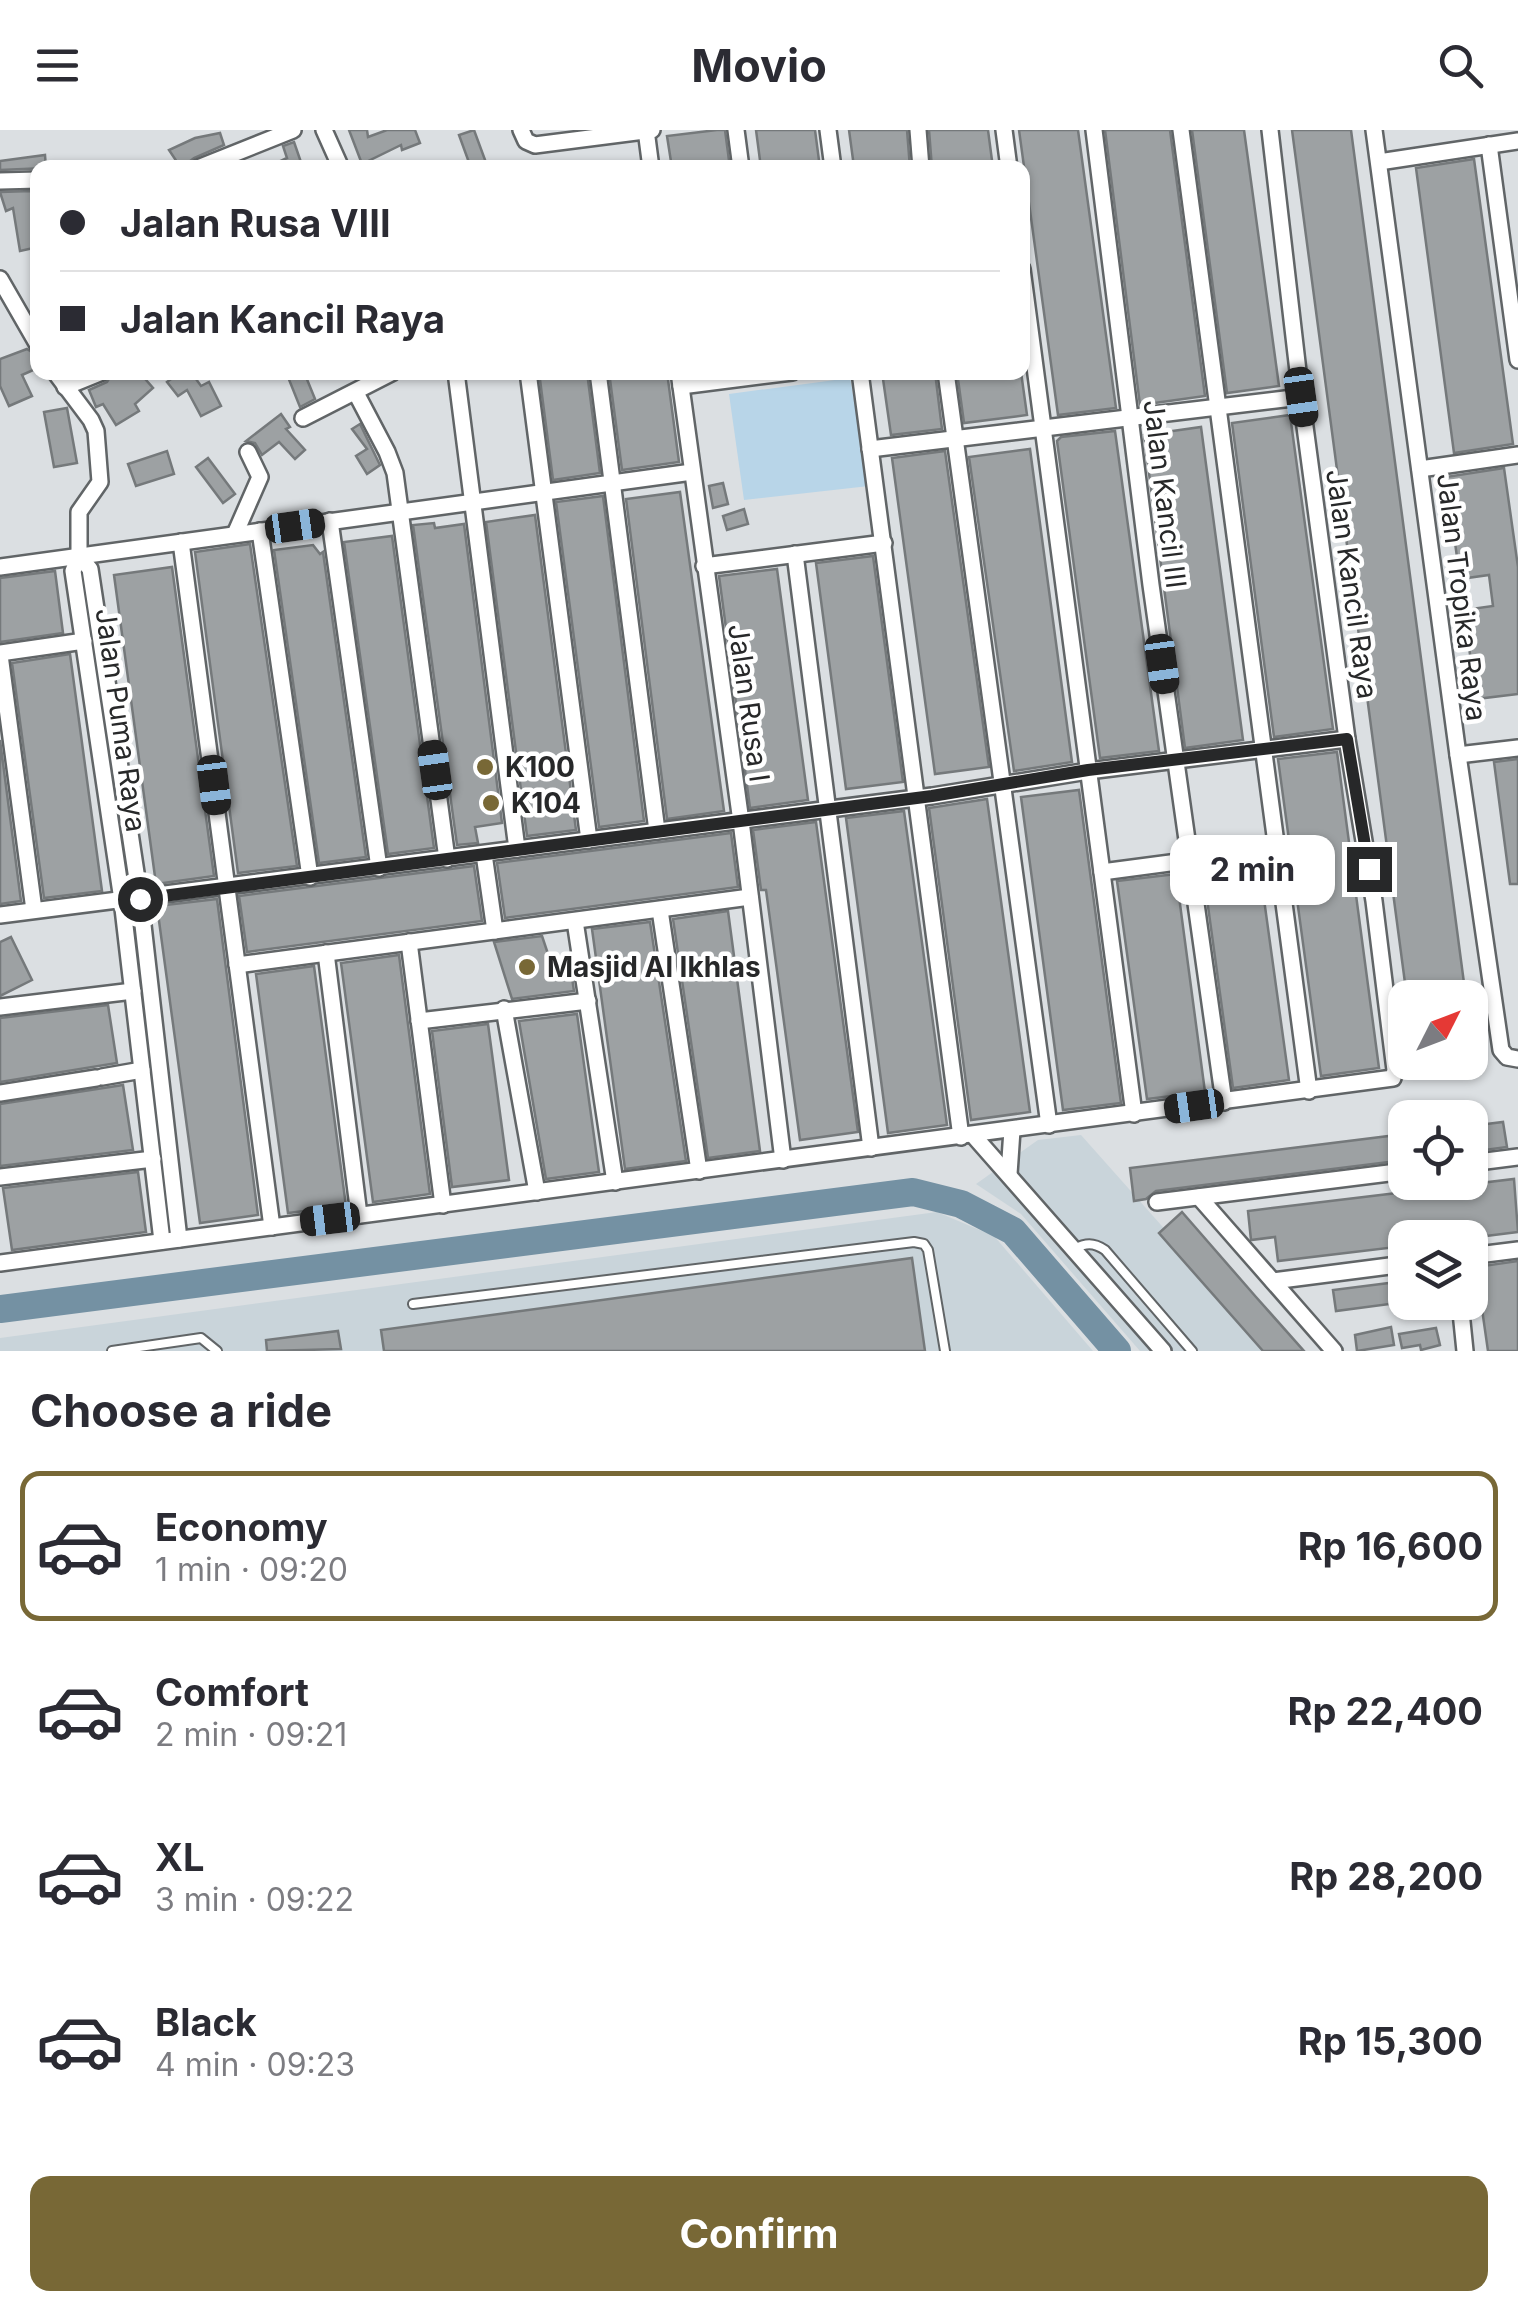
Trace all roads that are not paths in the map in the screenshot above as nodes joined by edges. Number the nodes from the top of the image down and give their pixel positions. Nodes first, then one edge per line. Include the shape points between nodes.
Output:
1 (293, 130) edge
2 (324, 130) edge
3 (521, 130) edge
4 (648, 130) edge
5 (736, 130) edge
6 (828, 130) edge
7 (918, 130) edge
8 (1004, 130) edge
9 (1094, 130) edge
10 (1181, 130) edge
11 (1270, 130) edge
12 (1374, 130) edge
13 (1518, 141) edge
14 (1489, 145) junction
15 (218, 160) edge
16 (337, 160) edge
17 (650, 160) edge
18 (740, 160) edge
19 (832, 160) edge
20 (920, 160) edge
21 (1008, 160) edge
22 (1379, 162) junction
23 (0, 180) edge
24 (30, 180) edge
25 (0, 279) edge
26 (1030, 330) edge
27 (30, 332) edge
28 (1516, 337) edge
29 (1518, 360) edge
30 (60, 380) edge
31 (379, 380) edge
32 (457, 380) edge
33 (529, 380) edge
34 (599, 380) edge
35 (680, 380) edge
36 (861, 380) edge
37 (947, 380) edge
38 (356, 393) junction
39 (1301, 397) junction
40 (1218, 406) junction
41 (1131, 417) junction
42 (302, 418) dead end
43 (1043, 428) junction
44 (956, 438) junction
45 (870, 449) junction
46 (248, 452) dead end
47 (1518, 455) edge
48 (1420, 468) junction
49 (692, 472) junction
50 (612, 482) junction
51 (544, 492) junction
52 (473, 502) junction
53 (401, 512) junction
54 (330, 521) junction
55 (260, 531) junction
56 (235, 534) junction
57 (181, 542) junction
58 (884, 543) junction
59 (795, 554) junction
60 (80, 556) junction
61 (0, 566) edge
62 (704, 566) junction
63 (84, 641) junction
64 (0, 654) edge
65 (1347, 739) junction
66 (1518, 748) edge
67 (1263, 749) junction
68 (1458, 756) junction
69 (1176, 760) junction
70 (1088, 770) junction
71 (1004, 786) junction
72 (916, 797) junction
73 (827, 808) junction
74 (741, 820) junction
75 (657, 831) junction
76 (589, 840) junction
77 (1276, 848) junction
78 (517, 850) junction
79 (484, 854) junction
80 (447, 859) junction
81 (1189, 861) junction
82 (379, 868) junction
83 (1102, 872) junction
84 (310, 877) junction
85 (227, 888) junction
86 (750, 897) junction
87 (140, 899) junction
88 (122, 900) junction
89 (34, 910) junction
90 (660, 910) junction
91 (0, 915) edge
92 (575, 921) junction
93 (495, 931) junction
94 (408, 942) junction
95 (326, 953) junction
96 (237, 965) junction
97 (133, 991) junction
98 (588, 1001) junction
99 (0, 1007) edge
100 (504, 1009) junction
101 (419, 1021) junction
102 (1518, 1059) edge
103 (142, 1070) junction
104 (1308, 1091) junction
105 (0, 1093) edge
106 (1224, 1102) junction
107 (1134, 1114) junction
108 (1049, 1125) junction
109 (1012, 1130) junction
110 (967, 1136) junction
111 (871, 1148) junction
112 (1518, 1157) edge
113 (153, 1159) junction
114 (783, 1160) junction
115 (1488, 1161) edge
116 (699, 1171) junction
117 (1388, 1173) edge
118 (1009, 1174) junction
119 (0, 1177) edge
120 (614, 1182) junction
121 (536, 1192) junction
122 (1198, 1197) junction
123 (1157, 1202) dead end
124 (443, 1204) junction
125 (360, 1216) junction
126 (272, 1227) junction
127 (171, 1240) junction
128 (1073, 1249) junction
129 (1518, 1250) edge
130 (1488, 1254) edge
131 (0, 1262) edge
132 (1388, 1266) edge
133 (1272, 1281) junction
134 (412, 1304) dead end
135 (1462, 1320) edge
136 (112, 1351) edge
137 (218, 1351) edge
138 (944, 1351) edge
139 (1163, 1351) edge
140 (1192, 1351) edge
141 (1334, 1351) edge
142 (1466, 1351) edge

1 - 15 street
2 - 16 street
3 - 4 street via 535,145
4 - 17 street
5 - 18 street
6 - 19 street
7 - 20 street
8 - 21 street
9 - 41 street, Jalan Kancil III
10 - 40 street
11 - 39 street, Jalan Kancil Raya
12 - 22 street, Jalan Tropika Raya
13 - 14 street
14 - 22 street
14 - 28 street
22 - 48 street, Jalan Tropika Raya
23 - 24 street
25 - 27 street
26 - 43 street
28 - 29 street
30 - 60 street via 96,432 100,482 78,512
31 - 38 street
32 - 52 street
33 - 51 street
34 - 50 street
35 - 49 street, Jalan Rusa I
36 - 45 street
37 - 44 street
38 - 42 street
38 - 53 street via 392,462
39 - 40 street
39 - 65 street, Jalan Kancil Raya
40 - 41 street
40 - 67 street
41 - 43 street
41 - 69 street, Jalan Kancil III
43 - 44 street
43 - 70 street
44 - 45 street
44 - 71 street
45 - 58 street
46 - 56 street via 260,477
47 - 48 street
48 - 68 street, Jalan Tropika Raya
49 - 50 street
49 - 62 street, Jalan Rusa I
50 - 51 street
50 - 75 street
51 - 52 street
51 - 76 street
52 - 53 street
52 - 78 street
53 - 54 street
53 - 80 street
54 - 55 street
54 - 82 street
55 - 56 street
55 - 84 street
56 - 57 street
57 - 60 street
57 - 85 street
58 - 59 street
58 - 72 street
59 - 62 street
59 - 73 street
60 - 61 street
60 - 63 street, Jalan Puma Raya via 73,571
60 - 87 street, Jalan Puma Raya via 90,569
62 - 74 street, Jalan Rusa I
63 - 64 street
63 - 88 street, Jalan Puma Raya
64 - 89 street
65 - 67 street
65 - 104 street, Jalan Kancil Raya via 1395,1075
66 - 68 street
67 - 69 street
67 - 77 street
68 - 102 street, Jalan Tropika Raya via 1502,1050
69 - 70 street
69 - 81 street, Jalan Kancil III
70 - 71 street
70 - 83 street
71 - 72 street
71 - 108 street
72 - 73 street
72 - 110 street
73 - 74 street
73 - 111 street
74 - 75 street
74 - 86 street, Jalan Rusa I
75 - 76 street
76 - 78 street
77 - 81 street
77 - 104 street
78 - 79 street
79 - 80 street
79 - 93 street
80 - 82 street
81 - 83 street
81 - 106 street, Jalan Kancil III
82 - 84 street
83 - 107 street
84 - 85 street
85 - 87 street
85 - 96 street
86 - 90 street
86 - 114 street, Jalan Rusa I
87 - 88 street
87 - 127 street, Jalan Puma Raya
88 - 89 street
88 - 97 street, Jalan Puma Raya
89 - 91 street
90 - 92 street
90 - 116 street
92 - 93 street
92 - 98 street
93 - 94 street
94 - 95 street
94 - 101 street
95 - 96 street
95 - 125 street
96 - 126 street
97 - 99 street
97 - 103 street, Jalan Puma Raya
98 - 100 street
98 - 120 street
100 - 101 street
100 - 121 street
101 - 124 street
103 - 105 street
103 - 113 street, Jalan Puma Raya
104 - 106 street
106 - 107 street
107 - 108 street
108 - 109 street
109 - 110 street
109 - 118 street
110 - 111 street
110 - 118 street
111 - 114 street
112 - 115 street
113 - 119 street
113 - 127 street, Jalan Puma Raya
114 - 116 street
116 - 120 street
117 - 122 street
118 - 128 street
120 - 121 street
121 - 124 street
122 - 123 street
122 - 133 street
124 - 125 street
125 - 126 street
126 - 127 street
127 - 131 street
128 - 139 street
128 - 140 lane via 1095,1244 1105,1250
129 - 130 street
132 - 133 street
133 - 141 street
134 - 138 lane via 914,1242 928,1250
135 - 142 street
136 - 137 lane via 201,1338

